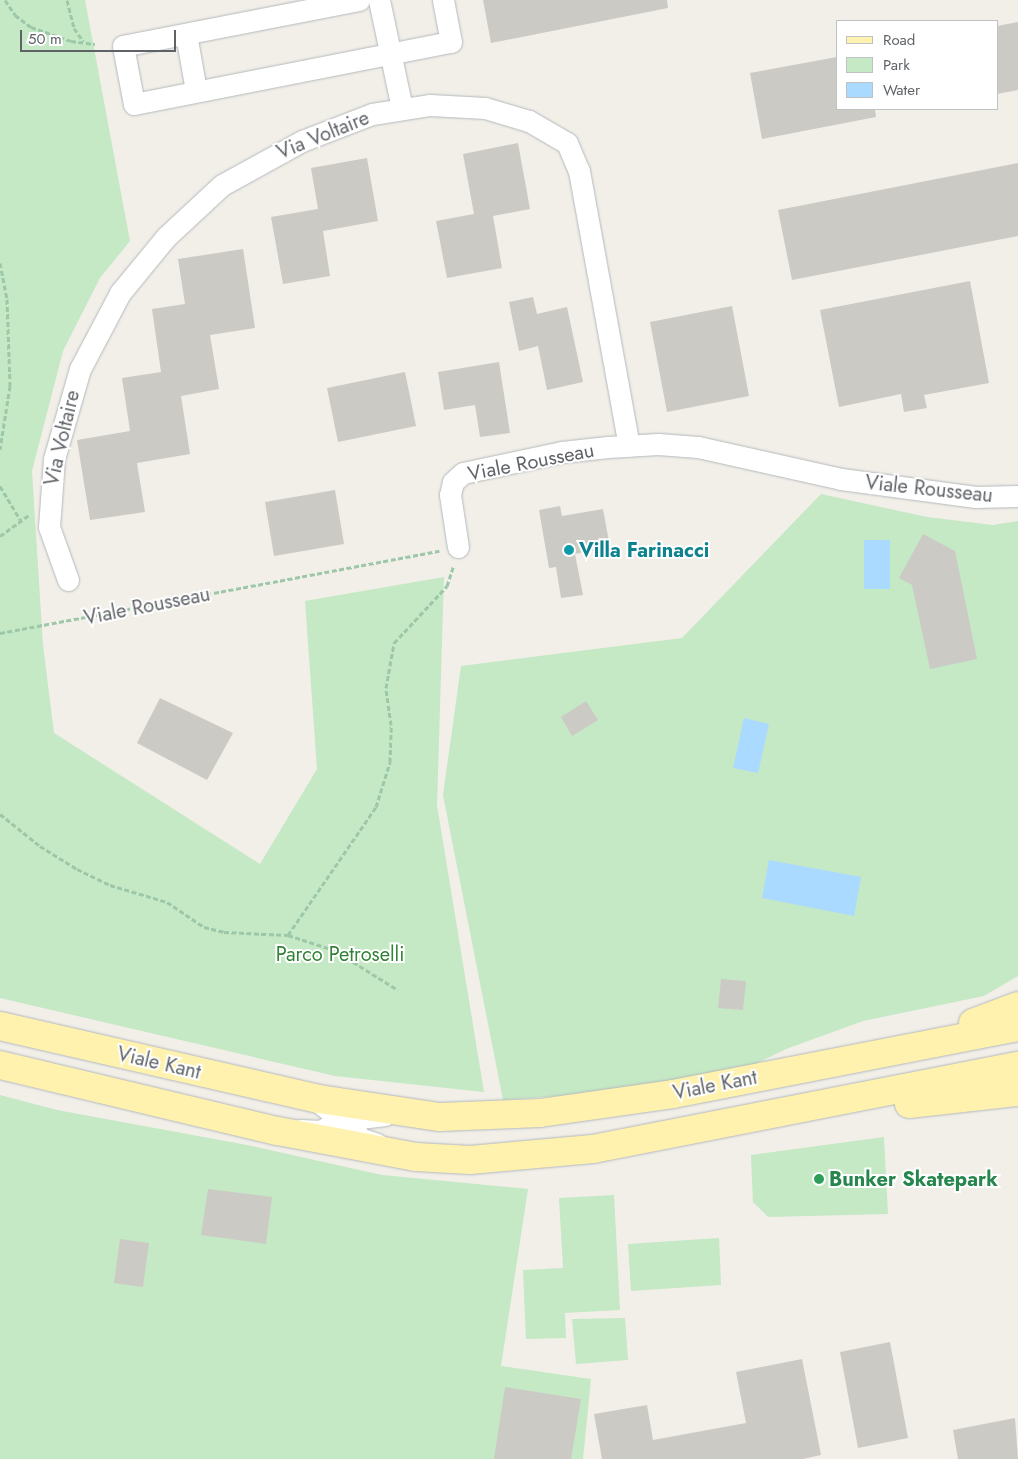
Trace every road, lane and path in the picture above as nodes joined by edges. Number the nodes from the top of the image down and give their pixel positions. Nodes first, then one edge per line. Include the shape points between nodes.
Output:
1 (5, 0) edge
2 (67, 0) edge
3 (359, 0) edge
4 (379, 0) edge
5 (443, 0) edge
6 (186, 34) junction
7 (83, 42) junction
8 (94, 44) dead end
9 (391, 54) junction
10 (196, 91) junction
11 (402, 108) junction
12 (0, 263) edge
13 (6, 289) junction
14 (0, 293) edge
15 (629, 445) junction
16 (0, 449) edge
17 (0, 486) edge
18 (1018, 496) edge
19 (0, 536) edge
20 (458, 547) junction
21 (68, 580) dead end
22 (0, 634) edge
23 (0, 814) edge
24 (288, 935) junction
25 (398, 990) dead end
26 (1018, 1006) edge
27 (0, 1026) edge
28 (1018, 1027) edge
29 (914, 1047) junction
30 (0, 1064) edge
31 (1018, 1066) edge
32 (1018, 1092) edge
33 (319, 1099) junction
34 (832, 1103) junction
35 (408, 1114) junction
36 (278, 1131) junction
37 (470, 1160) junction

1 - 7 path via 15,15 31,27
2 - 7 path via 74,28
3 - 6 street
4 - 9 street
5 - 9 street via 451,42
6 - 10 street
6 - 10 street via 123,46 134,104
7 - 8 path
9 - 10 street
9 - 11 street
11 - 15 street, Via Voltaire via 452,105 505,112 547,129 570,148 579,171
11 - 21 street, Via Voltaire via 326,130 235,176 182,220 128,282 84,358 63,419 54,458 50,527
12 - 13 path
13 - 14 path
13 - 16 path via 10,386
15 - 18 street, Viale Rousseau via 698,448 841,479 970,496
15 - 20 street, Viale Rousseau via 562,452 464,473 453,482 450,495
17 - 19 path via 20,519
20 - 22 path, Viale Rousseau
20 - 24 path via 447,586 394,643 386,688 391,725 390,762 376,807
23 - 24 path via 40,846 77,868 110,885 167,902 204,927 224,932
24 - 25 path via 334,950
26 - 29 main road
27 - 33 main road, Viale Kant
28 - 29 main road, Viale Kant
29 - 35 main road, Viale Kant via 673,1094 570,1109 469,1116
30 - 36 main road, Viale Kant
31 - 34 main road, Viale Kant
32 - 34 main road via 903,1104
33 - 35 main road, Viale Kant
33 - 36 street, Viale Kant via 336,1113 337,1122 332,1130 322,1134
34 - 37 main road, Viale Kant via 593,1149
35 - 37 street, Viale Kant via 360,1118 354,1124 355,1134 374,1144
36 - 37 main road, Viale Kant via 416,1157

